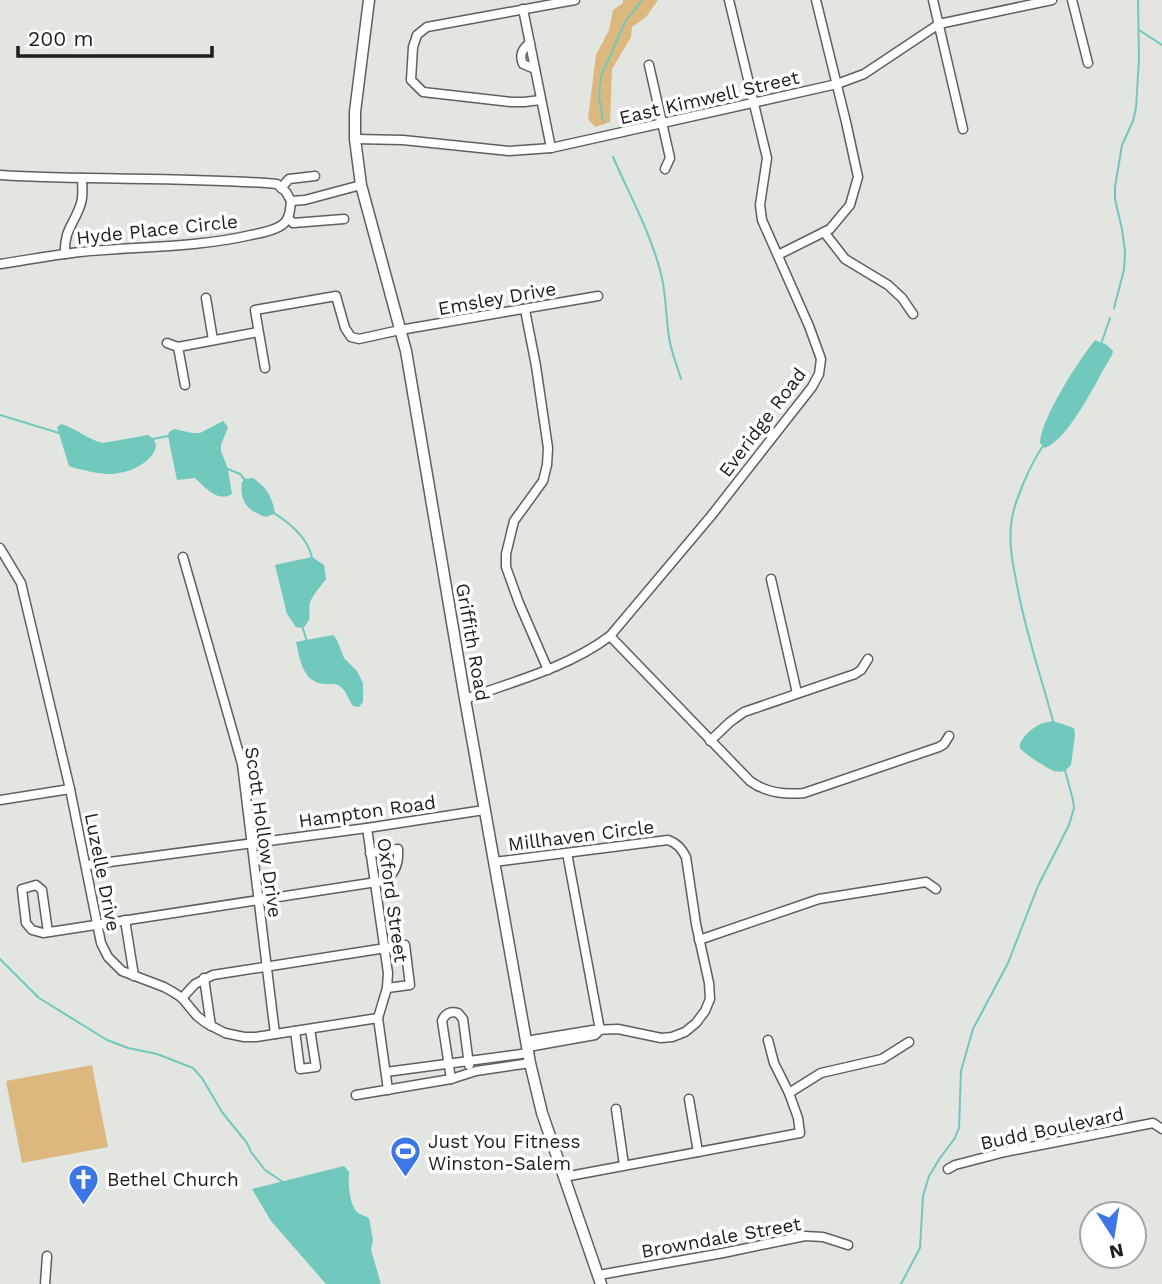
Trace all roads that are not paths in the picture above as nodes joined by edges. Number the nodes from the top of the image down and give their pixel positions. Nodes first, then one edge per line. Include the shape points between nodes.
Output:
1 (369, 0) edge
2 (575, 0) edge
3 (729, 0) edge
4 (816, 0) edge
5 (933, 0) edge
6 (1052, 0) edge
7 (1072, 0) edge
8 (523, 9) junction
9 (939, 24) junction
10 (1088, 63) dead end
11 (649, 65) dead end
12 (836, 84) junction
13 (541, 100) junction
14 (753, 104) junction
15 (662, 124) junction
16 (963, 129) dead end
17 (355, 139) junction
18 (551, 148) junction
19 (665, 169) dead end
20 (0, 175) edge
21 (315, 176) dead end
22 (82, 177) junction
23 (361, 185) junction
24 (281, 188) junction
25 (291, 201) junction
26 (288, 218) junction
27 (344, 219) dead end
28 (824, 232) junction
29 (65, 254) junction
30 (778, 255) junction
31 (0, 264) edge
32 (598, 296) dead end
33 (206, 298) dead end
34 (525, 310) junction
35 (914, 314) dead end
36 (400, 330) junction
37 (258, 332) junction
38 (214, 340) junction
39 (167, 343) dead end
40 (178, 347) junction
41 (265, 368) dead end
42 (185, 385) dead end
43 (0, 548) edge
44 (183, 556) dead end
45 (771, 579) dead end
46 (610, 636) junction
47 (868, 659) dead end
48 (548, 670) junction
49 (797, 693) junction
50 (465, 699) junction
51 (949, 736) dead end
52 (710, 741) junction
53 (70, 789) junction
54 (0, 800) edge
55 (484, 810) junction
56 (366, 828) junction
57 (252, 843) junction
58 (370, 853) junction
59 (567, 853) junction
60 (494, 862) junction
61 (87, 865) junction
62 (375, 883) junction
63 (936, 889) dead end
64 (259, 901) junction
65 (125, 920) junction
66 (98, 924) junction
67 (48, 932) junction
68 (699, 940) junction
69 (385, 948) junction
70 (267, 966) junction
71 (134, 976) junction
72 (204, 978) junction
73 (387, 988) junction
74 (182, 998) junction
75 (378, 1018) junction
76 (211, 1026) junction
77 (310, 1029) junction
78 (600, 1030) junction
79 (295, 1031) junction
80 (275, 1034) junction
81 (768, 1040) dead end
82 (909, 1042) dead end
83 (528, 1051) junction
84 (449, 1062) junction
85 (469, 1062) junction
86 (386, 1072) junction
87 (470, 1072) junction
88 (451, 1079) junction
89 (388, 1090) junction
90 (789, 1093) junction
91 (356, 1095) dead end
92 (689, 1099) dead end
93 (616, 1109) dead end
94 (1162, 1129) edge
95 (698, 1152) junction
96 (624, 1165) junction
97 (948, 1169) dead end
98 (564, 1177) junction
99 (848, 1245) dead end
100 (47, 1256) dead end
101 (600, 1280) edge
102 (45, 1284) edge

1 - 17 street, Griffith Road
2 - 8 street
3 - 14 street, Everidge Road
4 - 12 street
5 - 9 street
6 - 9 street, East Kimwell Street
7 - 10 street
8 - 13 street
8 - 13 street via 427,27 416,35 411,80 423,92 511,102
9 - 12 street, East Kimwell Street via 864,74
9 - 16 street
11 - 15 street
12 - 14 street, East Kimwell Street
12 - 28 street via 858,177 850,205
13 - 18 street
14 - 15 street, East Kimwell Street
14 - 30 street, Everidge Road via 767,158 762,220
15 - 18 street, East Kimwell Street
15 - 19 street via 670,158
17 - 18 street, East Kimwell Street via 509,151
17 - 23 street, Griffith Road
20 - 22 street, Hyde Place Circle
21 - 24 street via 289,179
22 - 24 street, Hyde Place Circle via 258,182
22 - 29 street, Hyde Place Circle via 82,198 66,233
23 - 25 street
23 - 36 street, Griffith Road
24 - 25 street
25 - 26 street
26 - 27 street via 293,223
26 - 29 street, Hyde Place Circle via 267,232 241,238
28 - 30 street
28 - 35 street via 845,259 888,285
29 - 31 street, Hyde Place Circle
30 - 46 street, Everidge Road via 821,359 819,374 711,516
32 - 34 street, Emsley Drive
33 - 38 street
34 - 36 street, Emsley Drive
34 - 48 street via 547,465 543,481 514,521 506,567
36 - 37 street, Emsley Drive via 351,337 336,296 255,310
36 - 50 street, Griffith Road
37 - 38 street
37 - 41 street
38 - 40 street
39 - 40 street
40 - 42 street
43 - 53 street, Luzelle Drive via 20,583
44 - 57 street, Scott Hollow Drive via 242,764
45 - 49 street
46 - 48 street, Everidge Road
46 - 52 street
47 - 49 street via 855,674
48 - 50 street, Everidge Road
49 - 52 street via 738,715
50 - 55 street, Griffith Road
51 - 52 street via 939,747 792,794 756,786
53 - 54 street
53 - 61 street, Luzelle Drive
55 - 56 street, Hampton Road
55 - 60 street, Griffith Road
56 - 57 street, Hampton Road
56 - 58 street, Oxford Street
57 - 61 street, Hampton Road
57 - 64 street, Scott Hollow Drive
58 - 62 street, Oxford Street
58 - 62 street via 397,849 396,869 389,878
59 - 60 street, Millhaven Circle
59 - 68 street, Millhaven Circle via 675,842 686,857
59 - 78 street
60 - 83 street, Griffith Road
61 - 66 street, Luzelle Drive
62 - 64 street
62 - 69 street, Oxford Street
63 - 68 street via 926,882 819,899
64 - 65 street
64 - 70 street, Scott Hollow Drive
65 - 66 street
65 - 71 street
66 - 67 street
66 - 71 street, Luzelle Drive via 108,957
67 - 67 street via 42,890 36,885 22,890 28,927
68 - 78 street, Millhaven Circle via 710,999 696,1023 685,1032 661,1038
69 - 70 street
69 - 73 street, Oxford Street
69 - 73 street via 405,945 410,985
70 - 72 street
70 - 80 street, Scott Hollow Drive
71 - 74 street, Luzelle Drive
72 - 74 street
72 - 76 street
73 - 75 street, Oxford Street
74 - 76 street, Luzelle Drive
75 - 77 street, Luzelle Drive
75 - 86 street
76 - 80 street, Luzelle Drive via 244,1037
77 - 79 street, Luzelle Drive
77 - 79 street via 316,1067 300,1069
78 - 83 street, Millhaven Circle
79 - 80 street, Luzelle Drive
81 - 90 street
82 - 90 street via 882,1059 821,1073
83 - 85 street
83 - 87 street
83 - 98 street, Griffith Road via 542,1113
84 - 85 street
84 - 85 street via 442,1021 455,1012 463,1019
84 - 86 street
84 - 88 street
85 - 87 street
86 - 89 street
87 - 88 street
88 - 89 street
89 - 91 street
90 - 95 street via 800,1133
92 - 95 street
93 - 96 street
94 - 97 street, Budd Boulevard via 1153,1123 1005,1152
95 - 96 street
96 - 98 street
98 - 101 street, Griffith Road
99 - 101 street, Browndale Street via 805,1236
100 - 102 street

